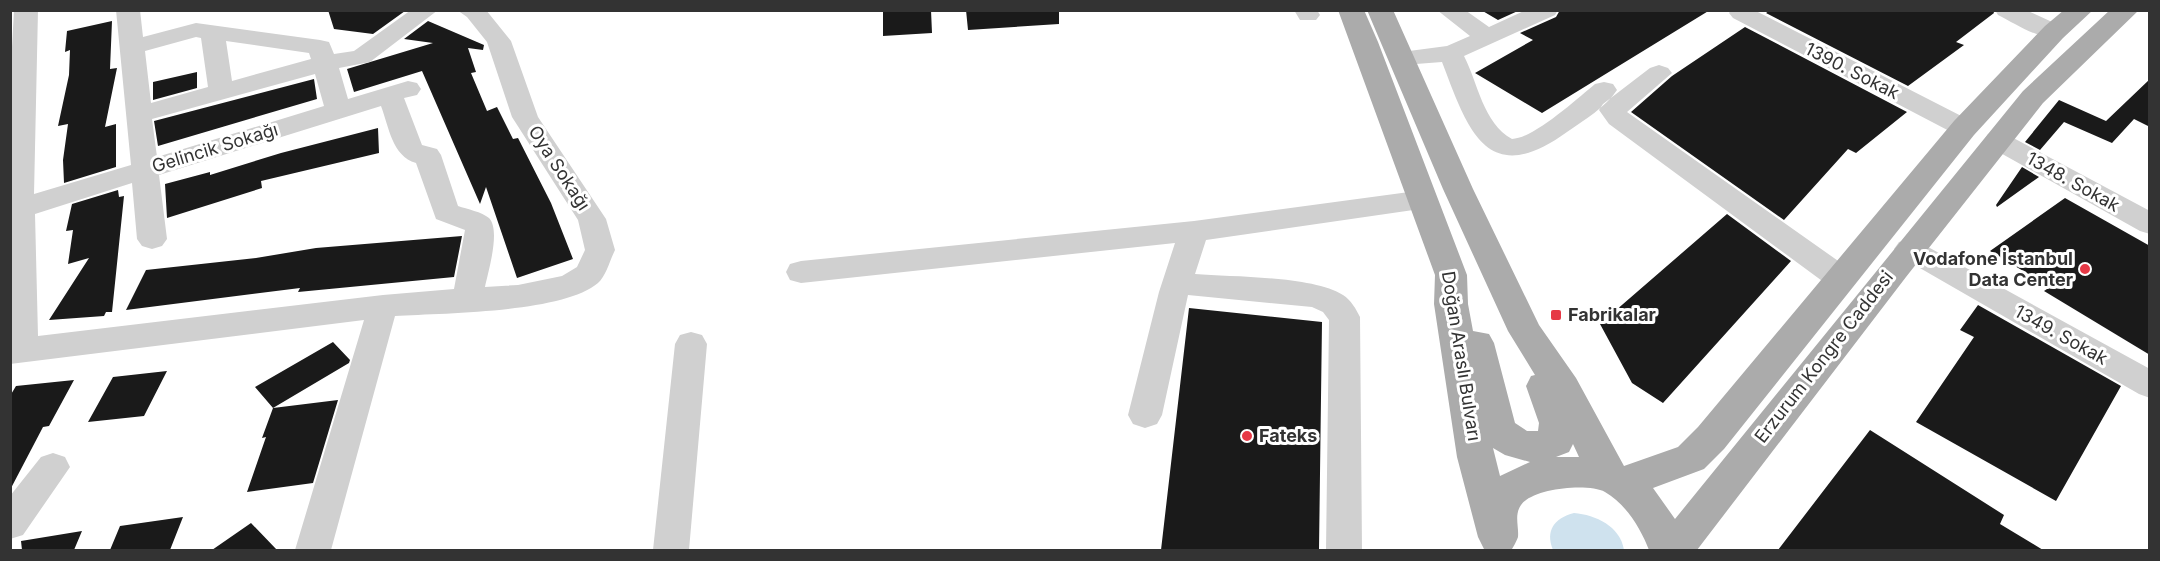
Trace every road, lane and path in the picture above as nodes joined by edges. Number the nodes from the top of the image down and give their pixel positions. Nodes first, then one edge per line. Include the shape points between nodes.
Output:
1 (26, 10) edge
2 (128, 10) edge
3 (427, 10) edge
4 (468, 10) edge
5 (1351, 10) edge
6 (1380, 10) edge
7 (1448, 10) edge
8 (1547, 10) edge
9 (2006, 10) edge
10 (2080, 10) edge
11 (2126, 10) edge
12 (1741, 13) dead end
13 (212, 32) junction
14 (2054, 32) junction
15 (1488, 37) junction
16 (132, 47) junction
17 (1448, 55) junction
18 (1402, 58) junction
19 (325, 63) junction
20 (1659, 73) dead end
21 (1604, 90) dead end
22 (221, 92) junction
23 (338, 110) junction
24 (139, 114) junction
25 (1964, 128) junction
26 (1997, 140) junction
27 (145, 170) junction
28 (1424, 201) junction
29 (21, 208) junction
30 (2150, 225) edge
31 (1194, 231) junction
32 (152, 239) dead end
33 (1910, 249) junction
34 (801, 272) dead end
35 (1451, 275) junction
36 (1840, 278) junction
37 (1177, 283) junction
38 (468, 300) junction
39 (383, 306) junction
40 (1525, 331) junction
41 (691, 344) dead end
42 (16, 352) edge
43 (2150, 385) edge
44 (1145, 415) dead end
45 (53, 467) dead end
46 (1614, 479) junction
47 (10, 524) edge
48 (1500, 544) edge
49 (313, 550) edge
50 (666, 550) edge
51 (1344, 550) edge
52 (1669, 550) edge
53 (1674, 550) edge

1 - 29 street
2 - 16 street
3 - 19 street via 361,57
4 - 38 street, Oya Sokağı via 475,12 499,41 525,117 592,219 600,250 589,274 570,286
5 - 28 main road, Doğan Araslı Bulvarı
6 - 18 main road
7 - 15 street
8 - 15 street
9 - 14 street
10 - 14 main road, Erzurum Kongre Caddesi
11 - 26 main road, Erzurum Kongre Caddesi via 2032,97
12 - 25 street, 1390. Sokak
13 - 16 street via 196,30
13 - 19 street via 320,47
13 - 22 street
14 - 25 main road, Erzurum Kongre Caddesi
15 - 17 street
16 - 24 street
17 - 18 street
17 - 21 street via 1453,58 1476,113 1493,139 1508,147 1526,145
18 - 40 main road
19 - 22 street
19 - 23 street
20 - 36 street via 1612,110 1618,118
22 - 24 street
23 - 27 street, Gelincik Sokağı
23 - 38 street, Gelincik Sokağı via 399,91 410,149 427,155 446,212 478,225 480,237
24 - 27 street
25 - 36 main road, Erzurum Kongre Caddesi
26 - 30 street, 1348. Sokak
26 - 33 main road, Erzurum Kongre Caddesi
27 - 29 street, Gelincik Sokağı
27 - 32 street
28 - 31 street
28 - 35 main road, Doğan Araslı Bulvarı
29 - 42 street
31 - 34 street
31 - 37 street
33 - 43 street, 1349. Sokak
33 - 53 main road, Erzurum Kongre Caddesi
35 - 40 main road via 1472,324 1499,430 1520,446 1547,446 1557,441 1557,423
35 - 48 main road, Doğan Araslı Bulvarı via 1451,304 1476,457
36 - 46 main road, Erzurum Kongre Caddesi via 1691,458
37 - 44 street
37 - 51 street via 1317,296 1334,304 1345,317
38 - 39 street, Oya Sokağı
39 - 42 street, Oya Sokağı
39 - 49 street
40 - 46 main road via 1563,388
41 - 50 street
45 - 47 street
46 - 48 main road via 1547,473 1521,482 1511,489 1498,511
46 - 52 main road via 1631,490 1659,528

